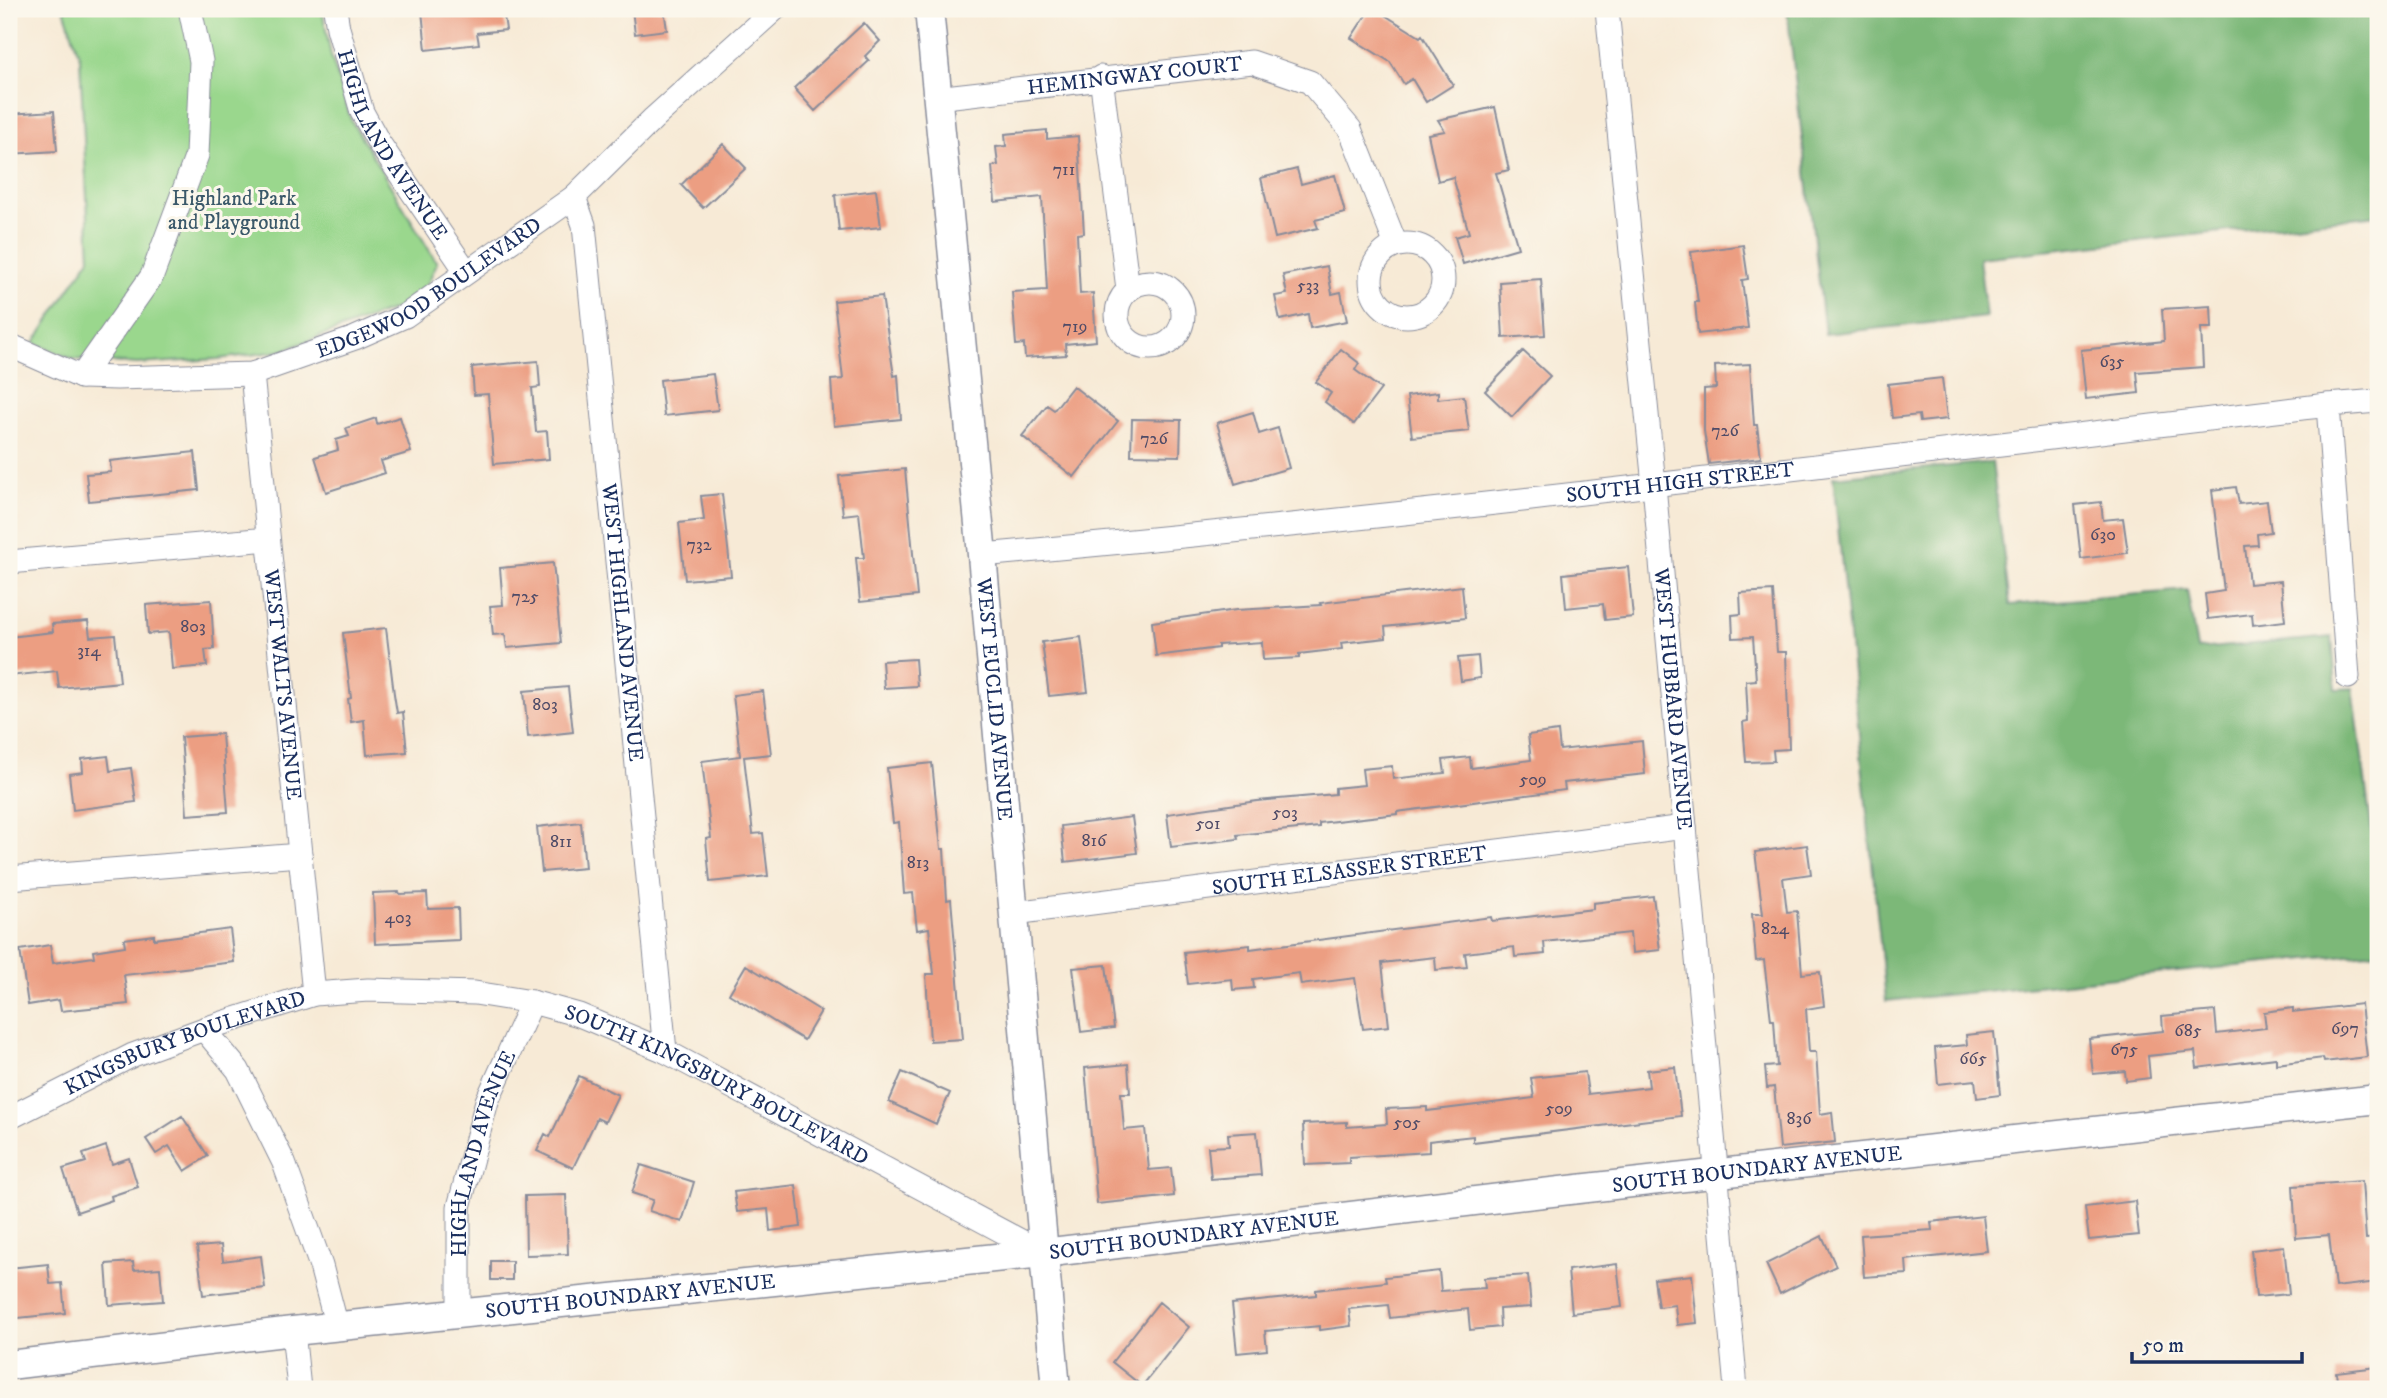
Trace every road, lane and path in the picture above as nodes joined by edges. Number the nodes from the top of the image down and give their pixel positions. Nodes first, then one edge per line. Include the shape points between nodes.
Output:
1 (190, 9) edge
2 (335, 9) edge
3 (775, 9) edge
4 (929, 9) edge
5 (1607, 9) edge
6 (1101, 77) junction
7 (936, 98) junction
8 (574, 197) junction
9 (1396, 245) dead end
10 (466, 271) junction
11 (1128, 289) dead end
12 (9, 345) edge
13 (252, 374) junction
14 (81, 377) junction
15 (2378, 401) edge
16 (2328, 405) junction
17 (1654, 485) junction
18 (268, 539) junction
19 (982, 555) junction
20 (9, 562) edge
21 (2348, 677) dead end
22 (1685, 827) junction
23 (300, 855) junction
24 (9, 878) edge
25 (1014, 913) junction
26 (368, 990) joint
27 (314, 994) junction
28 (532, 1002) junction
29 (204, 1029) junction
30 (665, 1051) junction
31 (2378, 1099) edge
32 (9, 1118) edge
33 (1716, 1175) junction
34 (1042, 1253) junction
35 (459, 1313) junction
36 (337, 1327) junction
37 (293, 1331) junction
38 (9, 1365) edge
39 (299, 1389) edge
40 (1056, 1389) edge
41 (1736, 1389) edge

1 - 14 street via 201,61 197,155 152,276
2 - 10 street, HIGHLAND AVENUE via 362,112
3 - 8 street, EDGEWOOD BOULEVARD
4 - 7 street, WEST EUCLID AVENUE
5 - 17 street, WEST HUBBARD AVENUE
6 - 7 street, HEMINGWAY COURT
6 - 9 street, HEMINGWAY COURT via 1252,62 1310,82 1350,129
6 - 11 street
7 - 19 street, WEST EUCLID AVENUE
8 - 10 street, EDGEWOOD BOULEVARD
8 - 30 street, WEST HIGHLAND AVENUE via 584,225
10 - 13 street, EDGEWOOD BOULEVARD via 405,316
12 - 14 street, EDGEWOOD BOULEVARD
13 - 14 street, EDGEWOOD BOULEVARD
13 - 18 street, WEST WALTS AVENUE
15 - 16 street, SOUTH HIGH STREET
16 - 17 street, SOUTH HIGH STREET
16 - 21 street
17 - 19 street, SOUTH HIGH STREET via 1229,533
17 - 22 street, WEST HUBBARD AVENUE
18 - 20 street
18 - 23 street, WEST WALTS AVENUE
19 - 25 street, WEST EUCLID AVENUE
22 - 25 street, SOUTH ELSASSER STREET
22 - 33 street, WEST HUBBARD AVENUE
23 - 24 street
23 - 27 street, WEST WALTS AVENUE
25 - 34 street, WEST EUCLID AVENUE
26 - 27 street, KINGSBURY BOULEVARD
26 - 28 street, SOUTH KINGSBURY BOULEVARD via 475,993
27 - 29 street, KINGSBURY BOULEVARD
28 - 30 street, SOUTH KINGSBURY BOULEVARD via 579,1015
28 - 35 street, HIGHLAND AVENUE via 486,1101 458,1207
29 - 32 street, KINGSBURY BOULEVARD via 133,1055
29 - 36 street via 239,1070 284,1163 321,1266
30 - 34 street, SOUTH KINGSBURY BOULEVARD
31 - 33 street, SOUTH BOUNDARY AVENUE
33 - 34 street, SOUTH BOUNDARY AVENUE
33 - 41 street, WEST HUBBARD AVENUE
34 - 35 street, SOUTH BOUNDARY AVENUE
34 - 40 street, WEST EUCLID AVENUE
35 - 36 street, SOUTH BOUNDARY AVENUE
36 - 37 street, SOUTH BOUNDARY AVENUE
37 - 38 street, SOUTH BOUNDARY AVENUE
37 - 39 street

